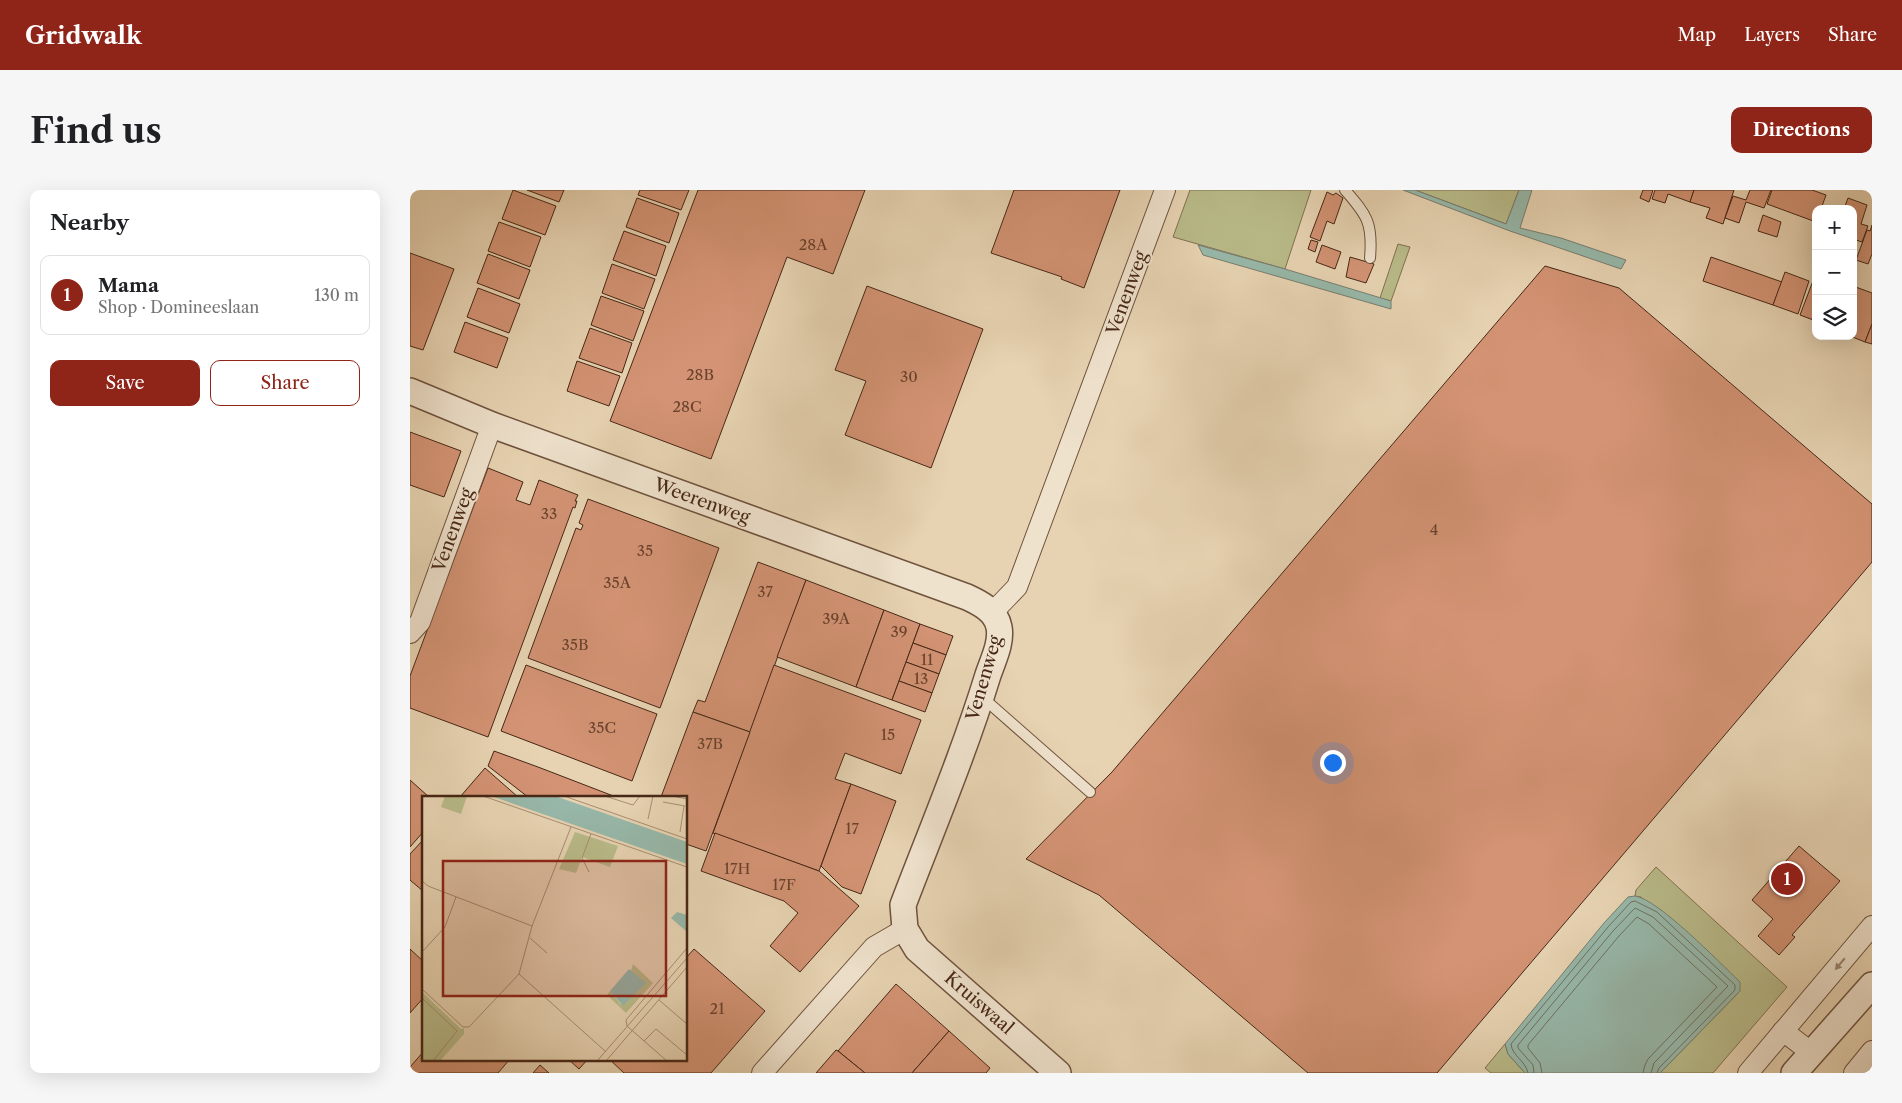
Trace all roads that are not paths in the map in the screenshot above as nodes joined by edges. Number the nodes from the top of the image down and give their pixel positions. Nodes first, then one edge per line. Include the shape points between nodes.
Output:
1 (1165, 190) edge
2 (1344, 190) edge
3 (1370, 258) dead end
4 (410, 391) edge
5 (492, 424) junction
6 (992, 613) junction
7 (410, 634) edge
8 (982, 697) junction
9 (1090, 792) dead end
10 (1872, 926) edge
11 (905, 929) junction
12 (1872, 985) edge
13 (1783, 1031) junction
14 (1872, 1051) edge
15 (1812, 1053) junction
16 (762, 1073) edge
17 (1058, 1073) edge
18 (1748, 1073) edge
19 (1794, 1073) edge
20 (1854, 1073) edge

1 - 6 street, Venenweg via 1017,587
2 - 3 lane via 1365,213 1372,236
4 - 5 street, Weerenweg
5 - 6 street, Weerenweg via 967,597
5 - 7 street, Venenweg via 420,622
6 - 8 street, Venenweg via 999,625 1000,638
8 - 9 lane
8 - 11 street, Venenweg via 903,905
10 -> 13 street
11 - 16 street via 874,947
11 - 17 street, Kruiswaal via 917,948
12 - 15 street
13 - 15 street
13 - 18 street
14 - 20 street
15 - 19 street

